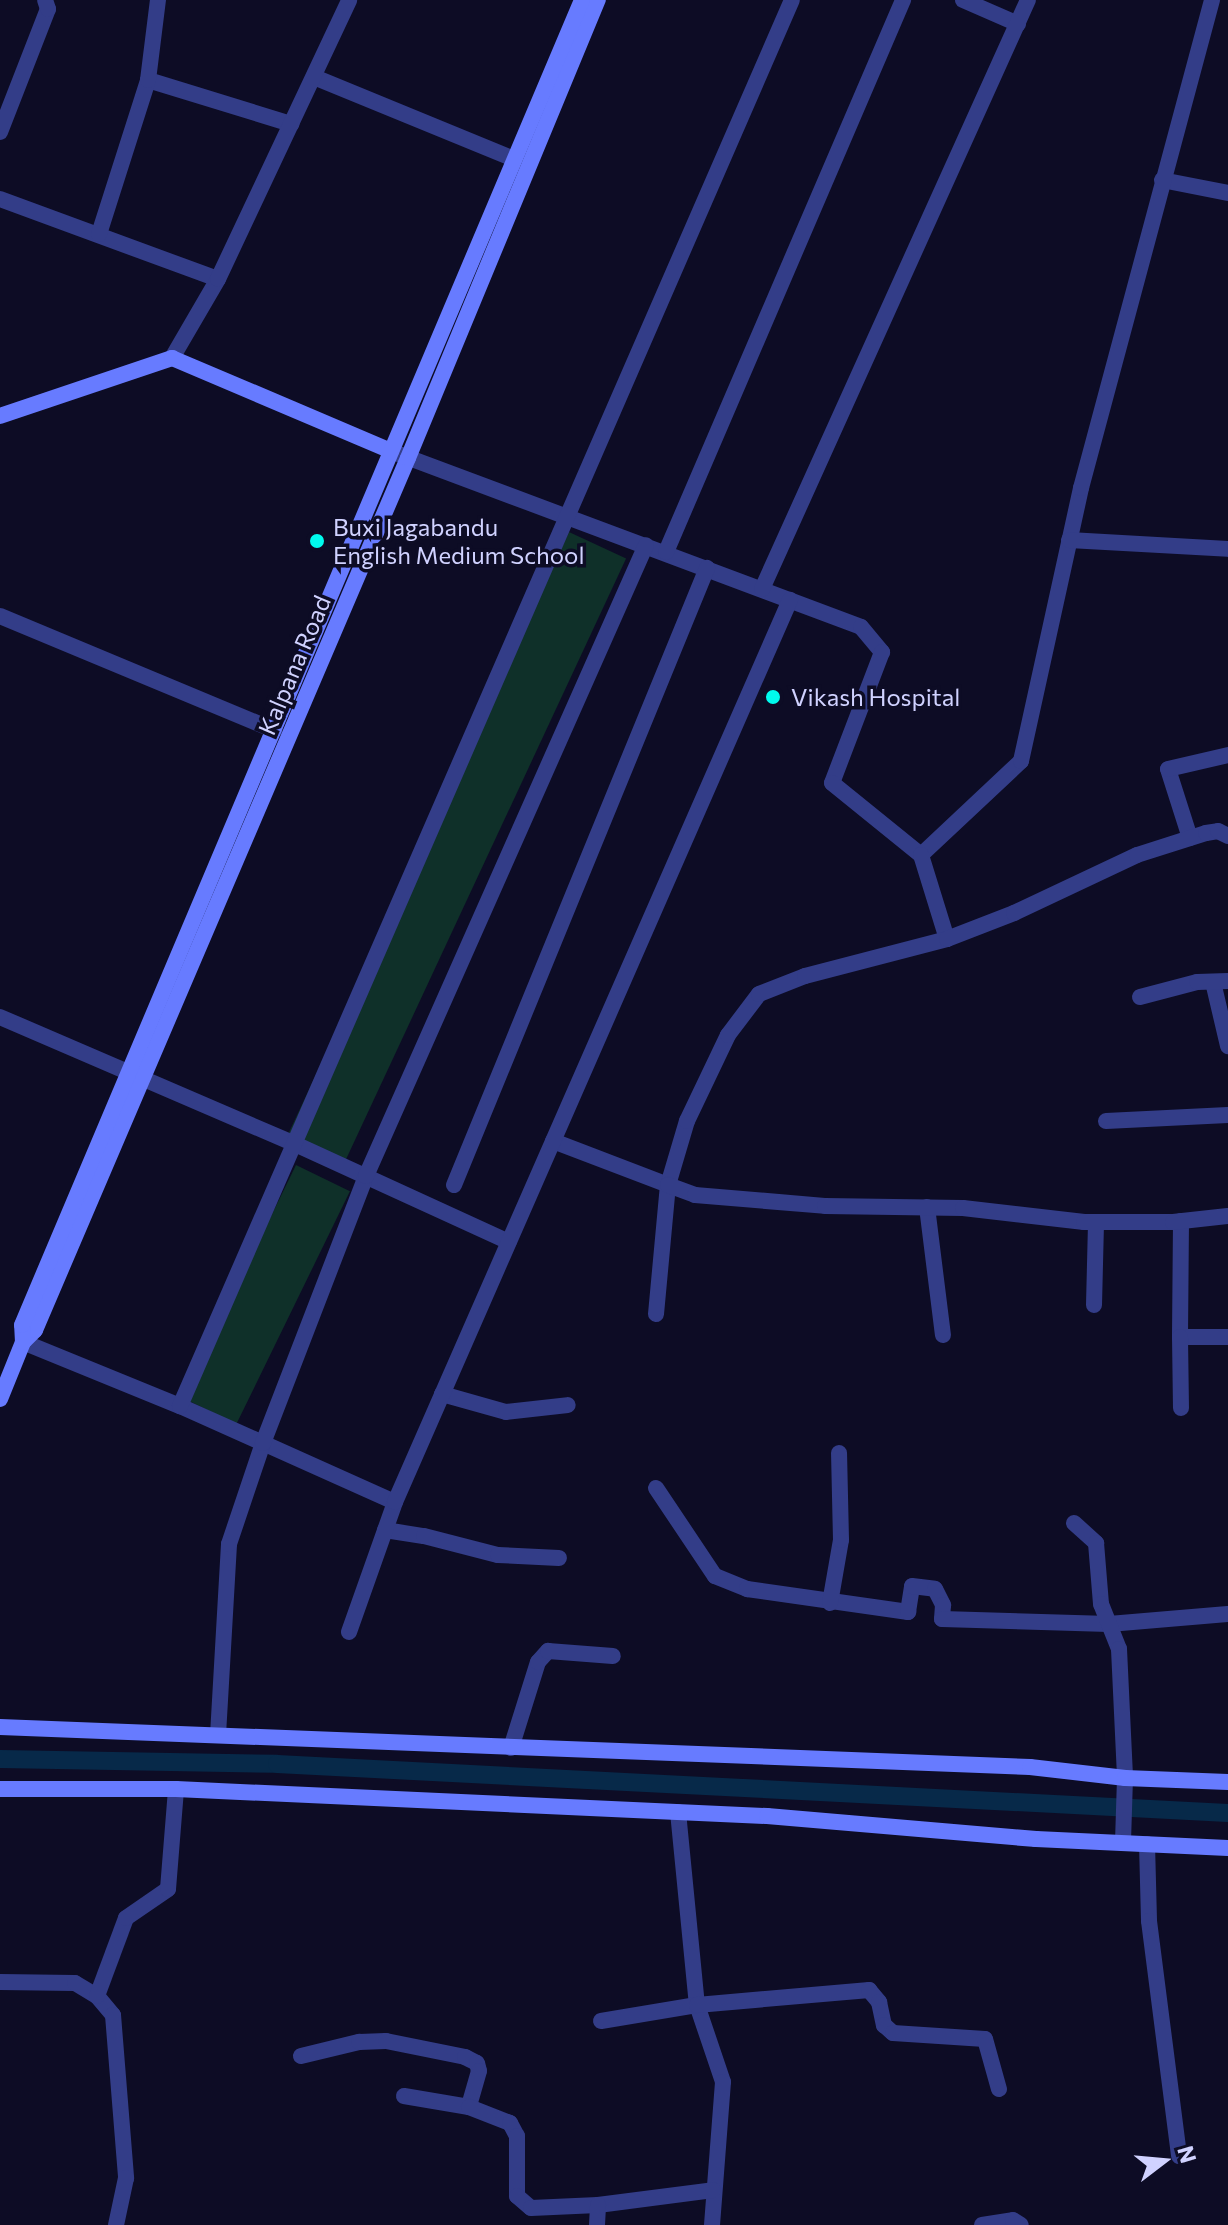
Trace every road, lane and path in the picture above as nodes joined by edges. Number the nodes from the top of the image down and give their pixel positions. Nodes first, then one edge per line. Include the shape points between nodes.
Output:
1 (45, 0) edge
2 (158, 0) edge
3 (349, 0) edge
4 (582, 0) edge
5 (598, 0) edge
6 (792, 0) edge
7 (903, 0) edge
8 (963, 0) edge
9 (1028, 0) edge
10 (1212, 0) edge
11 (1018, 24) junction
12 (314, 77) junction
13 (148, 80) junction
14 (291, 124) junction
15 (0, 132) edge
16 (514, 159) junction
17 (1162, 180) junction
18 (1228, 193) edge
19 (0, 199) edge
20 (99, 234) junction
21 (218, 279) junction
22 (172, 358) junction
23 (0, 416) edge
24 (391, 451) junction
25 (408, 458) junction
26 (569, 515) junction
27 (1069, 540) junction
28 (646, 545) junction
29 (1228, 549) edge
30 (666, 552) junction
31 (707, 568) junction
32 (762, 589) junction
33 (790, 600) junction
34 (0, 616) edge
35 (274, 730) junction
36 (1228, 755) edge
37 (1228, 836) edge
38 (1190, 838) junction
39 (921, 855) junction
40 (947, 939) junction
41 (1220, 981) edge
42 (1140, 997) dead end
43 (0, 1017) edge
44 (1228, 1046) edge
45 (136, 1076) junction
46 (1228, 1115) edge
47 (1106, 1121) dead end
48 (553, 1141) junction
49 (295, 1144) junction
50 (366, 1176) junction
51 (454, 1185) dead end
52 (668, 1185) junction
53 (927, 1207) junction
54 (1228, 1216) edge
55 (1181, 1221) junction
56 (1096, 1222) junction
57 (509, 1242) junction
58 (1094, 1305) dead end
59 (656, 1314) dead end
60 (943, 1335) dead end
61 (1180, 1337) junction
62 (1228, 1337) edge
63 (23, 1342) junction
64 (442, 1394) junction
65 (0, 1399) edge
66 (568, 1405) dead end
67 (180, 1406) junction
68 (1181, 1408) dead end
69 (263, 1443) junction
70 (839, 1453) dead end
71 (656, 1488) dead end
72 (395, 1502) junction
73 (1074, 1523) dead end
74 (385, 1530) junction
75 (559, 1558) dead end
76 (830, 1603) junction
77 (1228, 1614) edge
78 (1109, 1624) junction
79 (349, 1632) dead end
80 (613, 1656) dead end
81 (0, 1727) edge
82 (218, 1735) junction
83 (511, 1748) junction
84 (1228, 1782) edge
85 (1124, 1786) junction
86 (0, 1789) edge
87 (176, 1789) junction
88 (678, 1812) junction
89 (1123, 1843) junction
90 (1147, 1844) junction
91 (1228, 1848) edge
92 (0, 1982) edge
93 (97, 1996) junction
94 (697, 2005) junction
95 (601, 2021) dead end
96 (314, 2053) dead end
97 (999, 2089) dead end
98 (404, 2096) dead end
99 (469, 2107) junction
100 (1179, 2156) dead end
101 (713, 2190) junction
102 (598, 2205) junction
103 (116, 2225) edge
104 (597, 2225) edge
105 (712, 2225) edge
106 (982, 2225) edge
107 (1021, 2225) edge

1 - 15 street via 48,9
2 - 13 street
3 - 12 street
4 - 16 street, Kalpana Road
5 - 25 street, Kalpana Road
6 - 26 street
7 - 30 street
8 - 11 street
9 - 11 street
10 - 17 street
11 - 32 street
12 - 14 street
12 - 16 street
13 - 14 street
13 - 20 street
14 - 21 street
16 - 24 street, Kalpana Road
17 - 18 street
17 - 27 street
19 - 20 street
20 - 21 street
21 - 22 street
22 - 23 street
22 - 24 street
24 - 25 street
24 - 35 street, Kalpana Road
25 - 26 street
25 - 45 street, Kalpana Road
26 - 28 street
26 - 49 street
27 - 29 street
27 - 39 street via 1021,761
28 - 30 street
28 - 50 street
30 - 31 street
31 - 32 street
31 - 51 street
32 - 33 street
33 - 39 street via 861,627 882,652 832,783
33 - 48 street
34 - 35 street
35 - 45 street, Kalpana Road
36 - 38 street via 1168,769
37 - 38 street via 1218,831
38 - 40 street via 1137,855
39 - 40 street
40 - 52 street via 805,976 759,994 728,1035 687,1121
41 - 42 street
41 - 44 street
43 - 45 street
45 - 49 street
45 - 63 street, Kalpana Road via 22,1325
46 - 47 street
48 - 52 street
48 - 57 street
49 - 50 street
49 - 67 street
50 - 57 street
50 - 69 street
52 - 53 street via 695,1195 825,1206
52 - 59 street
53 - 56 street
53 - 60 street
54 - 55 street
55 - 56 street
55 - 61 street
56 - 58 street
57 - 64 street
61 - 62 street
61 - 68 street
63 - 65 street, Kalpana Road
63 - 67 street
64 - 66 street via 506,1412
64 - 72 street
67 - 69 street
69 - 72 street
69 - 82 street via 229,1544
70 - 76 street via 841,1540
71 - 76 street via 715,1576 747,1589
72 - 74 street
73 - 78 street via 1096,1543 1101,1604
74 - 75 street via 498,1555
74 - 79 street
76 - 78 street via 908,1612 912,1586 935,1589 943,1605 942,1619
77 - 78 street
78 - 85 street via 1119,1649
80 - 83 street via 548,1651 538,1662
81 - 82 street
82 - 83 street
83 - 85 street via 1030,1767
84 - 85 street
85 - 89 street
86 - 87 street
87 - 88 street
87 - 93 street via 168,1889 126,1918
88 - 89 street
88 - 94 street
89 - 90 street
90 - 91 street
90 - 100 street via 1149,1921
92 - 93 street via 75,1983
93 - 103 street via 113,2015 121,2104 126,2178
94 - 95 street
94 - 97 street via 869,1990 893,2033 985,2039
94 - 101 street via 723,2082
96 - 99 street via 386,2041 473,2059 479,2071
98 - 99 street
99 - 102 street via 500,2117 515,2130 517,2196 523,2204
101 - 102 street
101 - 105 street
102 - 104 street
106 - 107 street via 1013,2220

